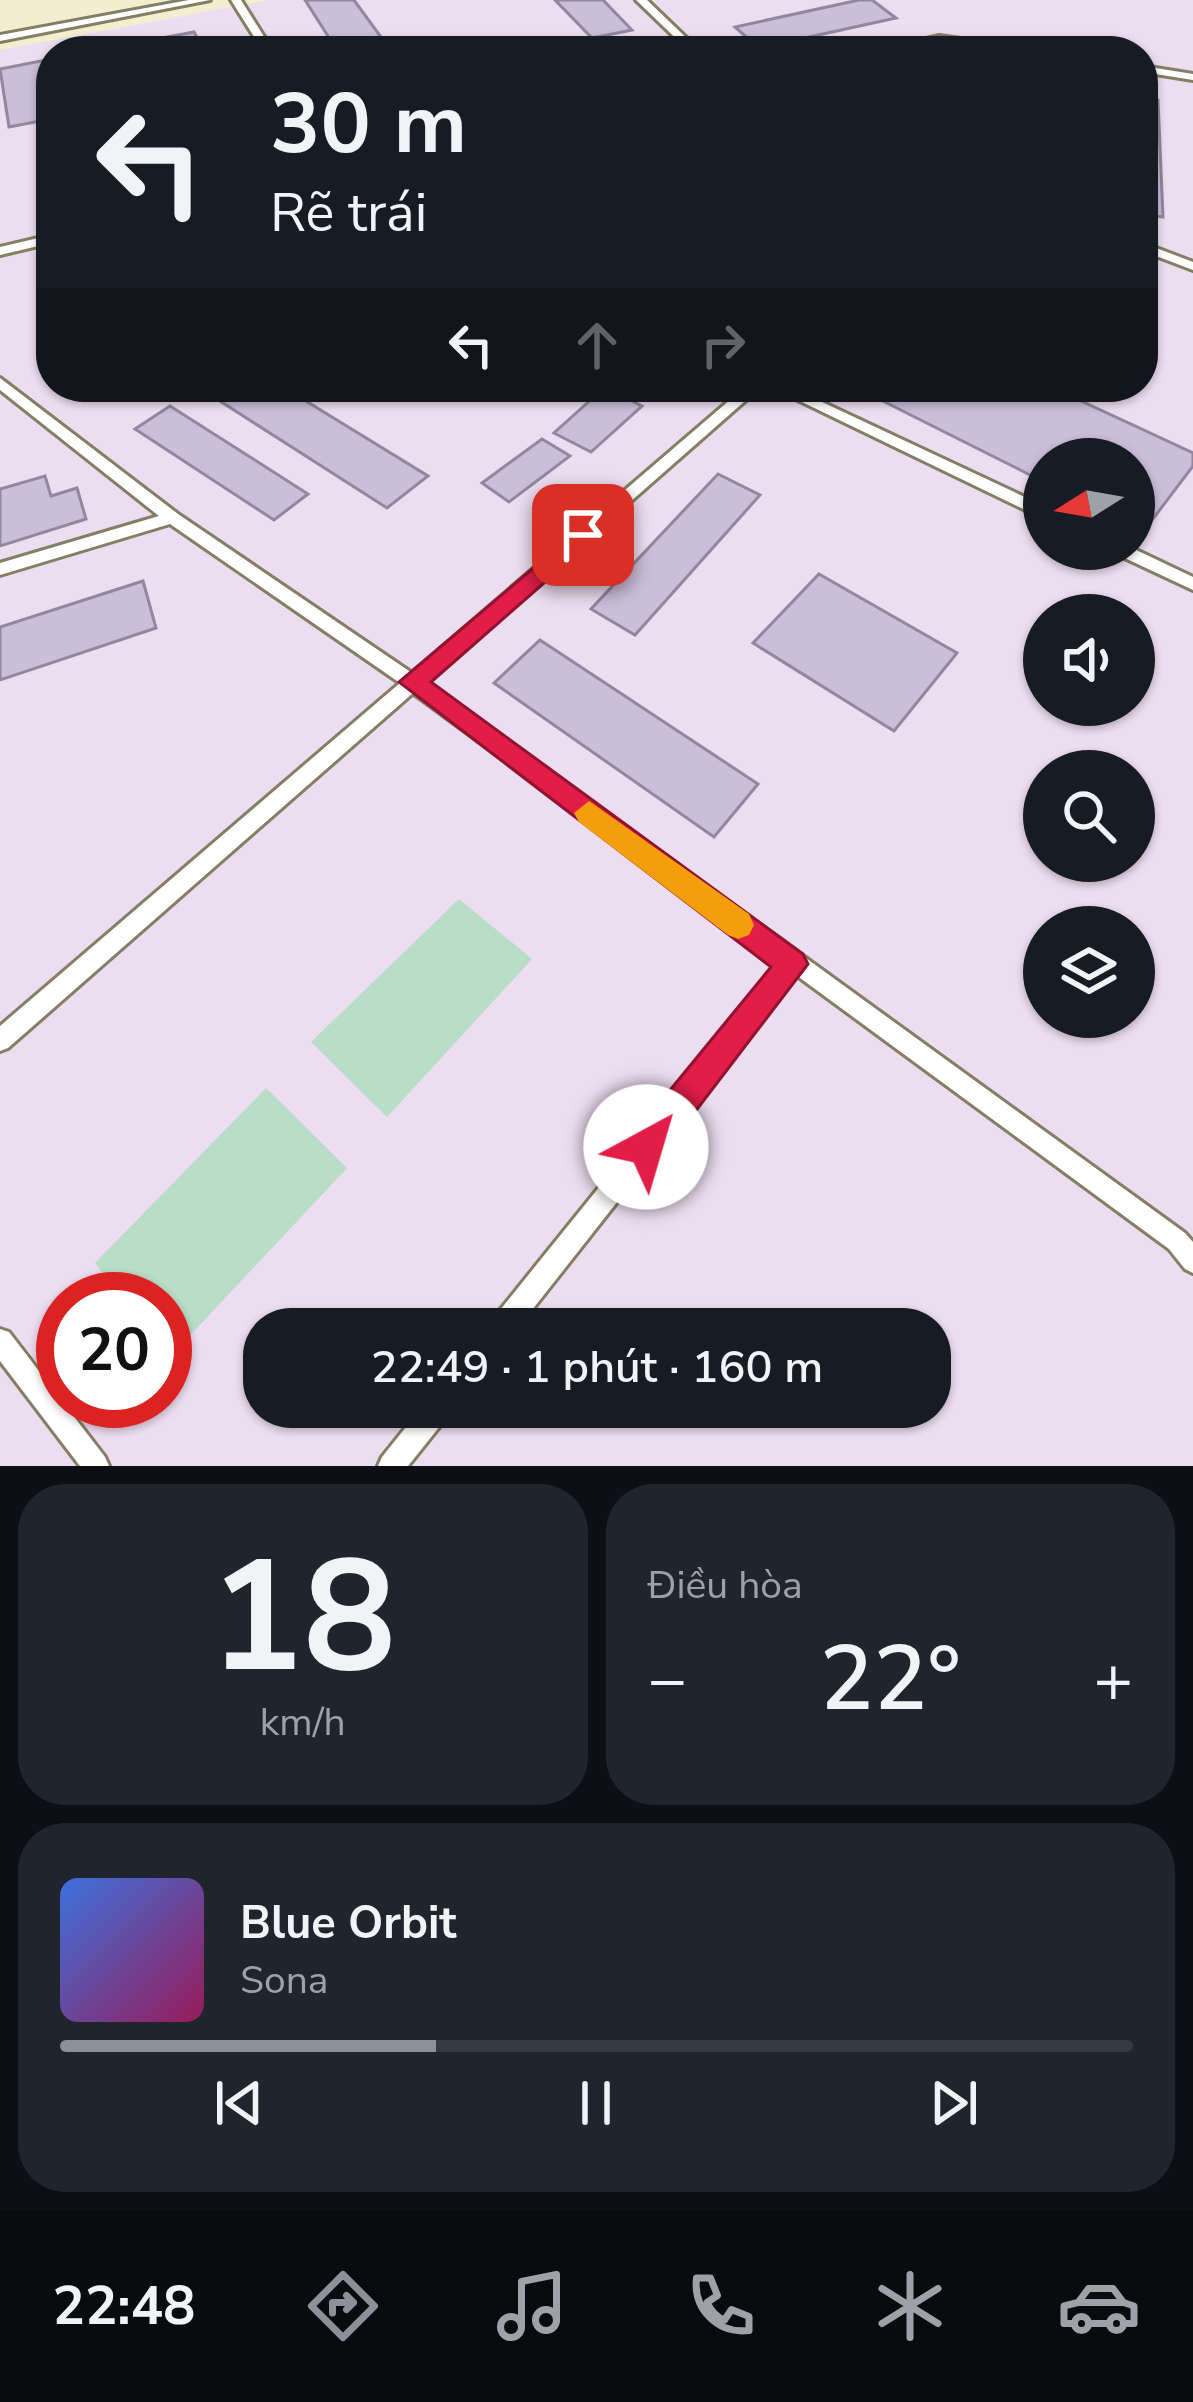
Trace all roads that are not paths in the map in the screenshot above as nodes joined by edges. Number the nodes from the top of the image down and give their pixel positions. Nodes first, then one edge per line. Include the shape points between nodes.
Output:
1 (205, 0) edge
2 (236, 0) edge
3 (640, 0) edge
4 (259, 36) edge
5 (679, 36) edge
6 (0, 38) edge
7 (1158, 71) edge
8 (1193, 77) edge
9 (36, 243) edge
10 (0, 251) edge
11 (1158, 253) edge
12 (1193, 266) edge
13 (0, 383) edge
14 (737, 402) edge
15 (810, 402) edge
16 (1023, 503) edge
17 (172, 518) junction
18 (1155, 566) edge
19 (0, 569) edge
20 (1193, 584) edge
21 (412, 682) junction
22 (792, 964) junction
23 (0, 1040) edge
24 (1193, 1261) edge
25 (518, 1308) edge
26 (0, 1341) edge
27 (422, 1428) edge
28 (96, 1466) edge
29 (392, 1466) edge

1 - 6 lane
2 - 4 lane
3 - 5 lane
7 - 8 lane
9 - 10 lane
11 - 12 lane
13 - 17 lane
14 - 21 lane
15 - 16 lane
17 - 19 lane
17 - 21 lane
18 - 20 lane
21 - 22 lane
21 - 23 lane
22 - 24 lane via 1177,1241
22 - 25 lane
26 - 28 lane
27 - 29 lane

